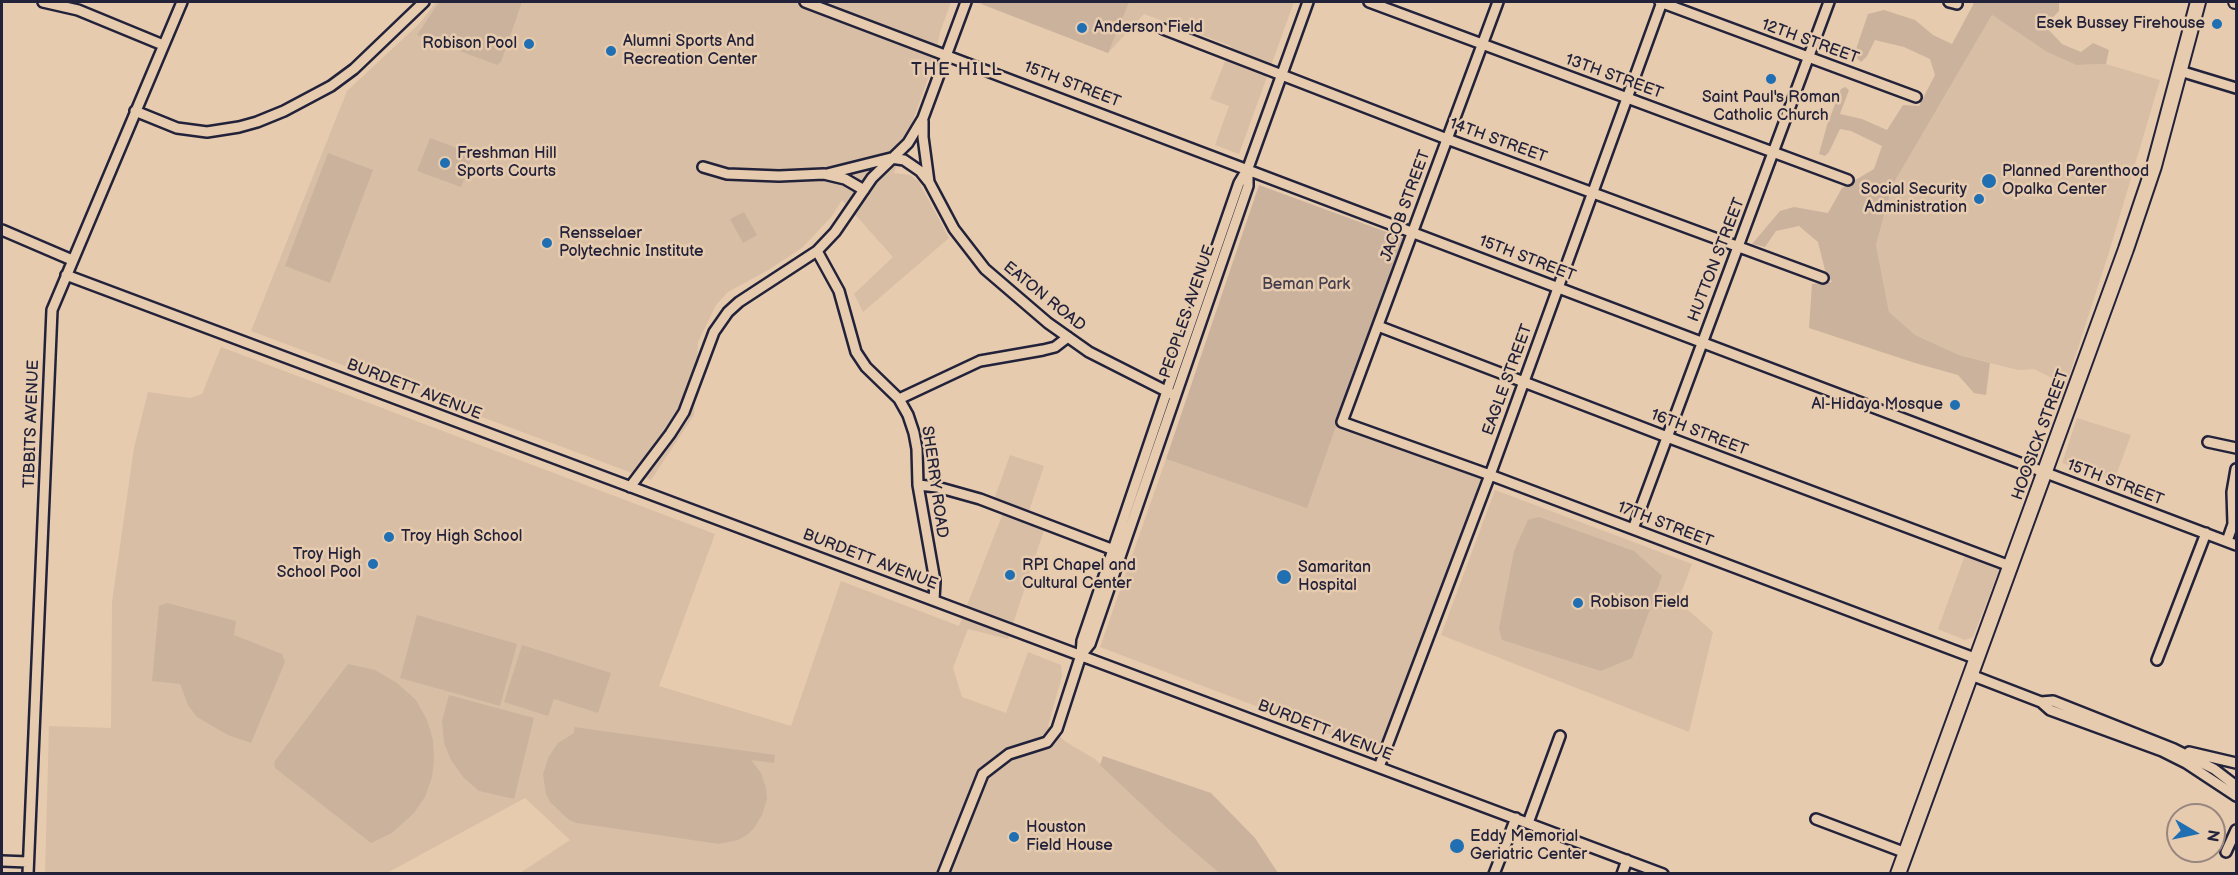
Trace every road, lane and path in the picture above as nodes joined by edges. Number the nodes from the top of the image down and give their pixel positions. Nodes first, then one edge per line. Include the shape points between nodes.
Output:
1 (43, 2) edge
2 (182, 2) edge
3 (424, 2) edge
4 (806, 2) edge
5 (966, 2) edge
6 (1308, 2) edge
7 (1369, 2) edge
8 (1498, 2) edge
9 (1661, 2) edge
10 (1829, 2) edge
11 (2198, 2) edge
12 (1163, 29) dead end
13 (1482, 44) junction
14 (164, 45) junction
15 (945, 54) junction
16 (1809, 57) junction
17 (2180, 71) junction
18 (1282, 75) junction
19 (2236, 88) edge
20 (1627, 97) junction
21 (1916, 97) dead end
22 (135, 111) junction
23 (923, 118) junction
24 (1447, 139) junction
25 (1773, 152) junction
26 (891, 158) junction
27 (703, 166) dead end
28 (1248, 168) junction
29 (824, 174) junction
30 (1848, 180) dead end
31 (929, 182) junction
32 (864, 190) junction
33 (1592, 191) junction
34 (2, 230) edge
35 (1413, 231) junction
36 (1737, 248) junction
37 (817, 252) junction
38 (72, 260) junction
39 (66, 275) junction
40 (1823, 278) dead end
41 (1558, 286) junction
42 (1378, 326) junction
43 (1068, 337) junction
44 (1702, 343) junction
45 (1522, 381) junction
46 (1171, 394) junction
47 (899, 399) junction
48 (1342, 422) joint
49 (1668, 438) junction
50 (2208, 442) dead end
51 (2236, 447) edge
52 (2236, 469) edge
53 (2044, 472) junction
54 (1490, 475) junction
55 (918, 485) junction
56 (630, 487) junction
57 (1633, 529) junction
58 (2205, 533) junction
59 (2232, 543) edge
60 (1118, 552) junction
61 (2010, 566) junction
62 (934, 600) junction
63 (1081, 655) junction
64 (1977, 659) junction
65 (2157, 660) dead end
66 (1971, 675) junction
67 (2112, 728) junction
68 (1560, 736) dead end
69 (2174, 748) junction
70 (2236, 763) edge
71 (1379, 767) junction
72 (2236, 786) edge
73 (2236, 796) edge
74 (1516, 818) junction
75 (1816, 819) dead end
76 (1528, 823) junction
77 (2236, 830) edge
78 (2226, 852) dead end
79 (1906, 853) junction
80 (1627, 860) junction
81 (2, 861) edge
82 (28, 862) junction
83 (28, 873) edge
84 (944, 873) edge
85 (1494, 873) edge
86 (1622, 873) edge
87 (1663, 873) edge
88 (1898, 873) edge

1 - 14 street via 78,10
2 - 14 street, TIBBITS AVENUE
3 - 22 street via 331,86 257,122 207,132 177,128
4 - 15 street, 15TH STREET
5 - 15 street
6 - 18 street, PEOPLES AVENUE
7 - 13 street, 13TH STREET
8 - 13 street, JACOB STREET
9 - 16 street, 12TH STREET
9 - 20 street, EAGLE STREET
10 - 16 street, HUTTON STREET
11 - 17 highway, HOOSICK STREET
12 - 18 street, 14TH STREET
13 - 20 street, 13TH STREET
13 - 24 street, JACOB STREET
14 - 22 street, TIBBITS AVENUE
15 - 23 street
15 - 28 street, 15TH STREET
16 - 21 street, 12TH STREET
16 - 25 street, HUTTON STREET
17 - 19 street
17 - 53 highway, HOOSICK STREET via 2143,199
18 - 24 street, 14TH STREET
18 - 28 street, PEOPLES AVENUE
20 - 25 street, 13TH STREET
20 - 33 street, EAGLE STREET
22 - 38 street, TIBBITS AVENUE
23 - 26 street via 908,143
23 - 31 street, EATON ROAD
24 - 33 street, 14TH STREET
24 - 35 street, JACOB STREET
25 - 30 street, 13TH STREET
25 - 36 street, HUTTON STREET
26 - 29 street
26 - 31 street, EATON ROAD via 904,160
26 - 32 street
27 - 29 street via 727,174
28 - 35 street, 15TH STREET
28 - 46 street, PEOPLES AVENUE via 1239,183
29 - 32 street via 845,179
31 - 43 street, EATON ROAD via 954,229 985,268
32 - 37 street
33 - 36 street, 14TH STREET
33 - 41 street, EAGLE STREET
34 - 38 street
35 - 41 street, 15TH STREET
35 - 42 street, JACOB STREET
36 - 40 street, 14TH STREET
36 - 44 street, HUTTON STREET
37 - 47 street, SHERRY ROAD via 839,291 856,352
37 - 56 street via 740,302 722,320 705,353 684,412
38 - 39 street, TIBBITS AVENUE
39 - 56 street, BURDETT AVENUE
39 - 82 street, TIBBITS AVENUE via 52,310
41 - 44 street, 15TH STREET
41 - 45 street, EAGLE STREET
42 - 45 street, 16TH STREET
42 - 48 street, JACOB STREET
43 - 46 street, EATON ROAD
43 - 47 street via 1049,348 980,361
44 - 49 street, HUTTON STREET
44 - 53 street, 15TH STREET
45 - 49 street, 16TH STREET
45 - 54 street, EAGLE STREET
46 - 60 street, PEOPLES AVENUE
47 - 55 street, SHERRY ROAD via 914,433
48 - 54 street, 17TH STREET
49 - 57 street, HUTTON STREET
49 - 61 street, 16TH STREET
50 - 51 street
52 - 59 street
53 - 58 street, 15TH STREET
53 - 61 highway, HOOSICK STREET
54 - 57 street, 17TH STREET
54 - 71 street, EAGLE STREET
55 - 60 street via 980,499
55 - 62 street, SHERRY ROAD via 935,581
56 - 62 street, BURDETT AVENUE
57 - 64 street, 17TH STREET
58 - 59 street, 15TH STREET
58 - 65 street
60 - 63 street, PEOPLES AVENUE via 1090,644
61 - 64 highway, HOOSICK STREET
62 - 63 street, BURDETT AVENUE
63 - 71 street, BURDETT AVENUE
63 - 84 street, PEOPLES AVENUE via 1053,736 1041,745 1009,754 983,774
64 - 66 highway, HOOSICK STREET
66 - 67 street via 2041,702 2053,702
66 - 79 highway, HOOSICK STREET
67 - 69 street
67 - 73 street via 2186,763
68 - 76 street
69 - 70 street
69 - 72 street
71 - 74 street, BURDETT AVENUE
74 - 76 street, BURDETT AVENUE
74 - 85 street
75 - 79 street
76 - 80 street, BURDETT AVENUE
77 - 78 street
79 - 88 highway, HOOSICK STREET
80 - 86 street
80 - 87 street, BURDETT AVENUE
81 - 82 street
82 - 83 street, TIBBITS AVENUE

